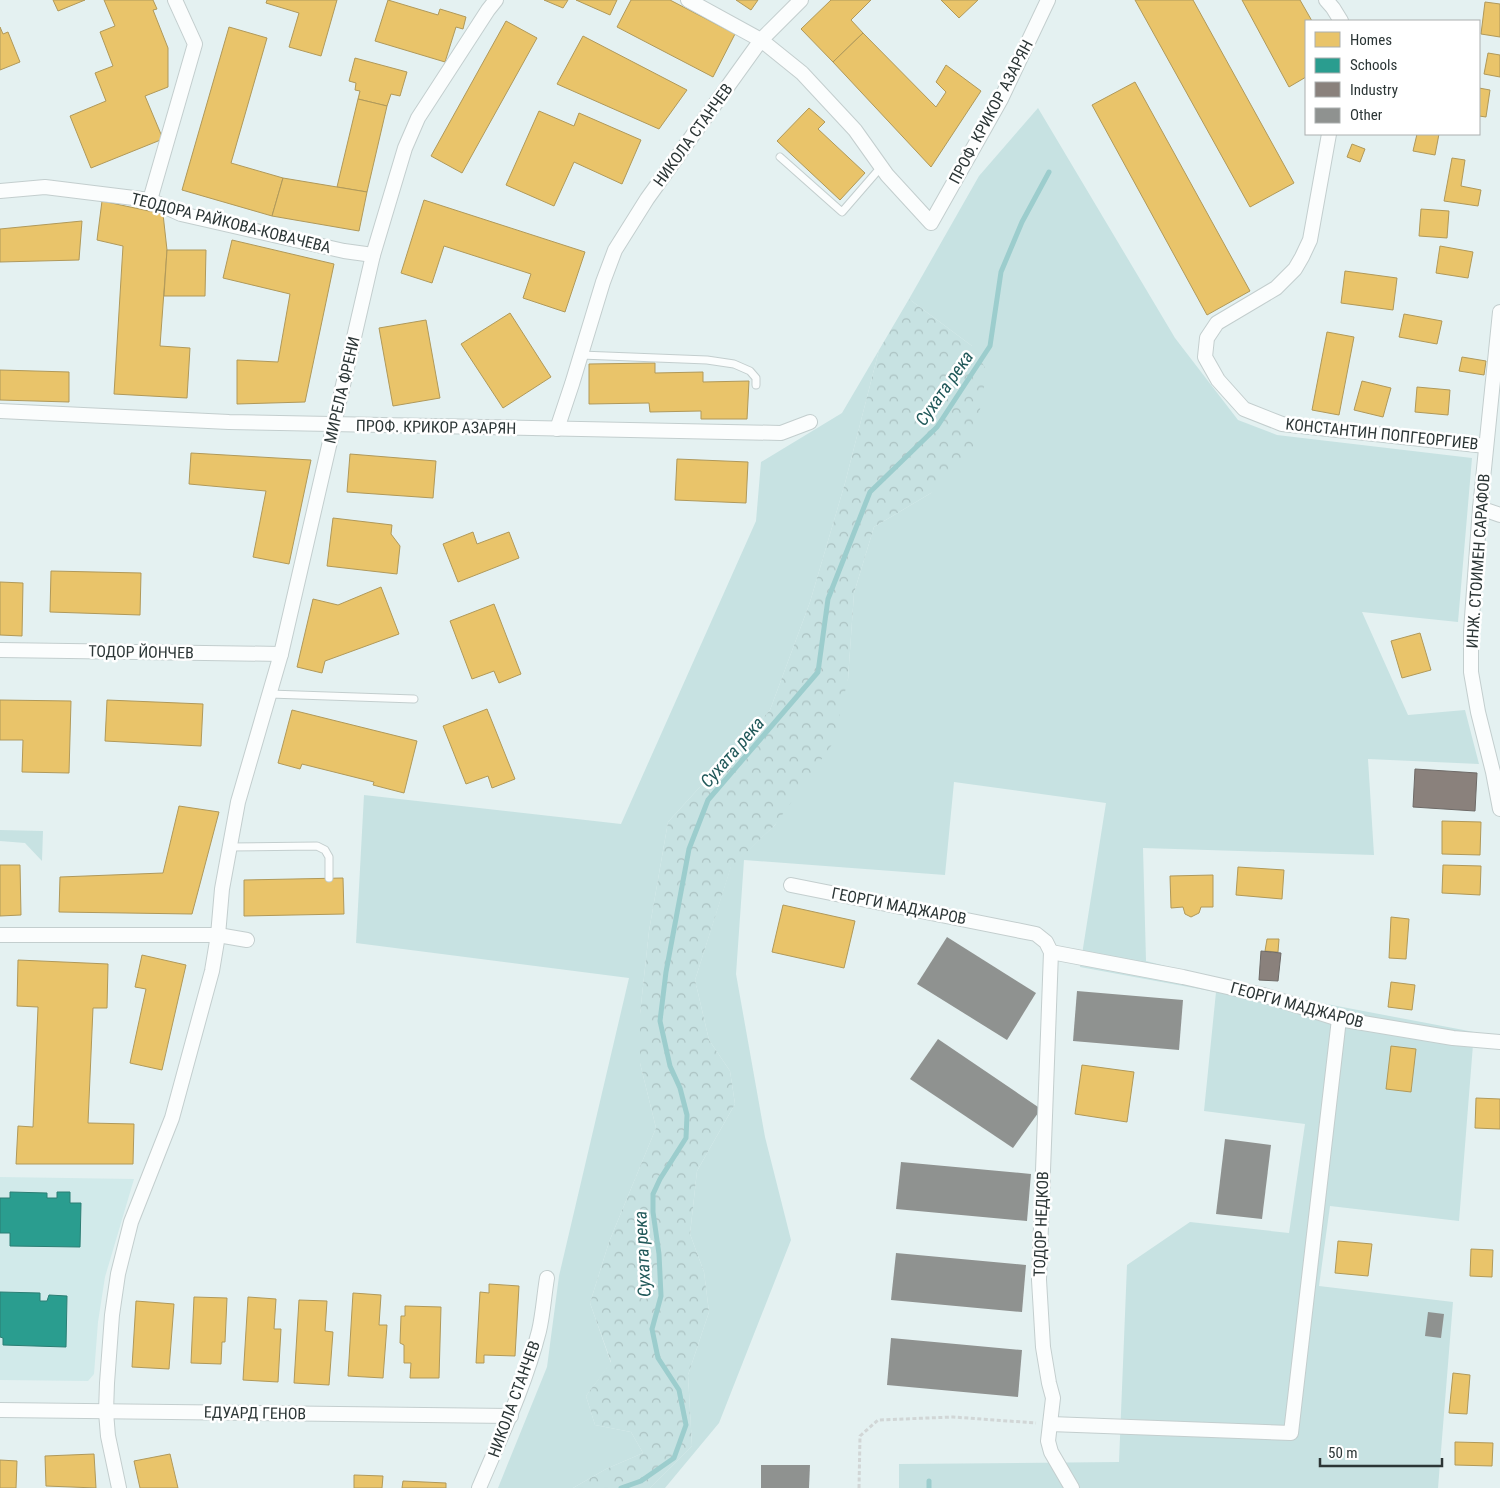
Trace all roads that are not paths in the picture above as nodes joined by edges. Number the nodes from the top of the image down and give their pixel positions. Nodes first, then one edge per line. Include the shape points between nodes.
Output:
1 (175, 0) edge
2 (496, 0) edge
3 (688, 0) edge
4 (801, 0) edge
5 (1048, 0) edge
6 (1326, 0) edge
7 (1340, 20) edge
8 (761, 40) junction
9 (1329, 135) edge
10 (780, 157) dead end
11 (881, 167) junction
12 (0, 191) edge
13 (150, 200) junction
14 (372, 255) junction
15 (1500, 312) edge
16 (581, 354) junction
17 (756, 385) dead end
18 (0, 411) edge
19 (810, 422) dead end
20 (334, 425) junction
21 (557, 429) junction
22 (1486, 446) junction
23 (1480, 508) junction
24 (1500, 515) edge
25 (0, 650) edge
26 (281, 654) junction
27 (270, 694) junction
28 (414, 699) dead end
29 (1500, 809) edge
30 (230, 847) junction
31 (329, 878) dead end
32 (791, 885) dead end
33 (0, 935) edge
34 (218, 935) junction
35 (247, 940) dead end
36 (1051, 952) junction
37 (1339, 1019) junction
38 (1500, 1042) edge
39 (546, 1278) dead end
40 (0, 1410) edge
41 (106, 1412) junction
42 (511, 1416) junction
43 (1050, 1424) junction
44 (119, 1488) edge
45 (479, 1488) edge
46 (1072, 1488) edge

1 - 13 street via 195,44
2 - 14 street, МИРЕЛА ФРЕНИ via 418,118 405,148
3 - 8 street
4 - 8 street, НИКОЛА СТАНЧЕВ
5 - 11 street, ПРОФ. КРИКОР АЗАРЯН via 1001,99 931,223
6 - 7 street
8 - 11 street via 802,73 855,130
8 - 16 street, НИКОЛА СТАНЧЕВ via 647,198 615,250
9 - 22 street, КОНСТАНТИН ПОПГЕОРГИЕВ via 1310,240 1302,257 1276,288 1217,324 1207,338 1205,357 1218,380 1244,409 1282,424
10 - 11 lane via 842,212
12 - 13 street, ТЕОДОРА РАЙКОВА-КОВАЧЕВА via 45,187
13 - 14 street, ТЕОДОРА РАЙКОВА-КОВАЧЕВА via 181,214
14 - 20 street, МИРЕЛА ФРЕНИ
15 - 22 street, ИНЖ. СТОИМЕН САРАФОВ
16 - 17 lane via 734,364 750,371 756,378
16 - 21 street, НИКОЛА СТАНЧЕВ
18 - 20 street, ПРОФ. КРИКОР АЗАРЯН
19 - 21 street, ПРОФ. КРИКОР АЗАРЯН via 782,434
20 - 21 street, ПРОФ. КРИКОР АЗАРЯН
20 - 26 street, МИРЕЛА ФРЕНИ
22 - 23 street, ИНЖ. СТОИМЕН САРАФОВ
23 - 24 street
23 - 29 street, ИНЖ. СТОИМЕН САРАФОВ via 1471,631 1472,672
25 - 26 street, ТОДОР ЙОНЧЕВ
26 - 27 street, МИРЕЛА ФРЕНИ
27 - 28 lane
27 - 30 street, МИРЕЛА ФРЕНИ via 238,802
30 - 31 lane via 317,846 329,857
30 - 34 street, МИРЕЛА ФРЕНИ
32 - 36 street, ГЕОРГИ МАДЖАРОВ via 1036,934 1046,942
33 - 34 street
34 - 35 street
34 - 41 street, МИРЕЛА ФРЕНИ via 212,971 172,1118 131,1222 118,1274
36 - 37 street, ГЕОРГИ МАДЖАРОВ via 1263,995
36 - 43 street, ТОДОР НЕДКОВ via 1039,1280 1042,1347 1053,1398
37 - 38 street, ГЕОРГИ МАДЖАРОВ via 1453,1038
37 - 43 street via 1291,1433
39 - 42 street, НИКОЛА СТАНЧЕВ via 539,1329
40 - 41 street, ЕДУАРД ГЕНОВ
41 - 42 street, ЕДУАРД ГЕНОВ
41 - 44 street
42 - 45 street, НИКОЛА СТАНЧЕВ
43 - 46 street, ТОДОР НЕДКОВ via 1048,1442 1051,1452

